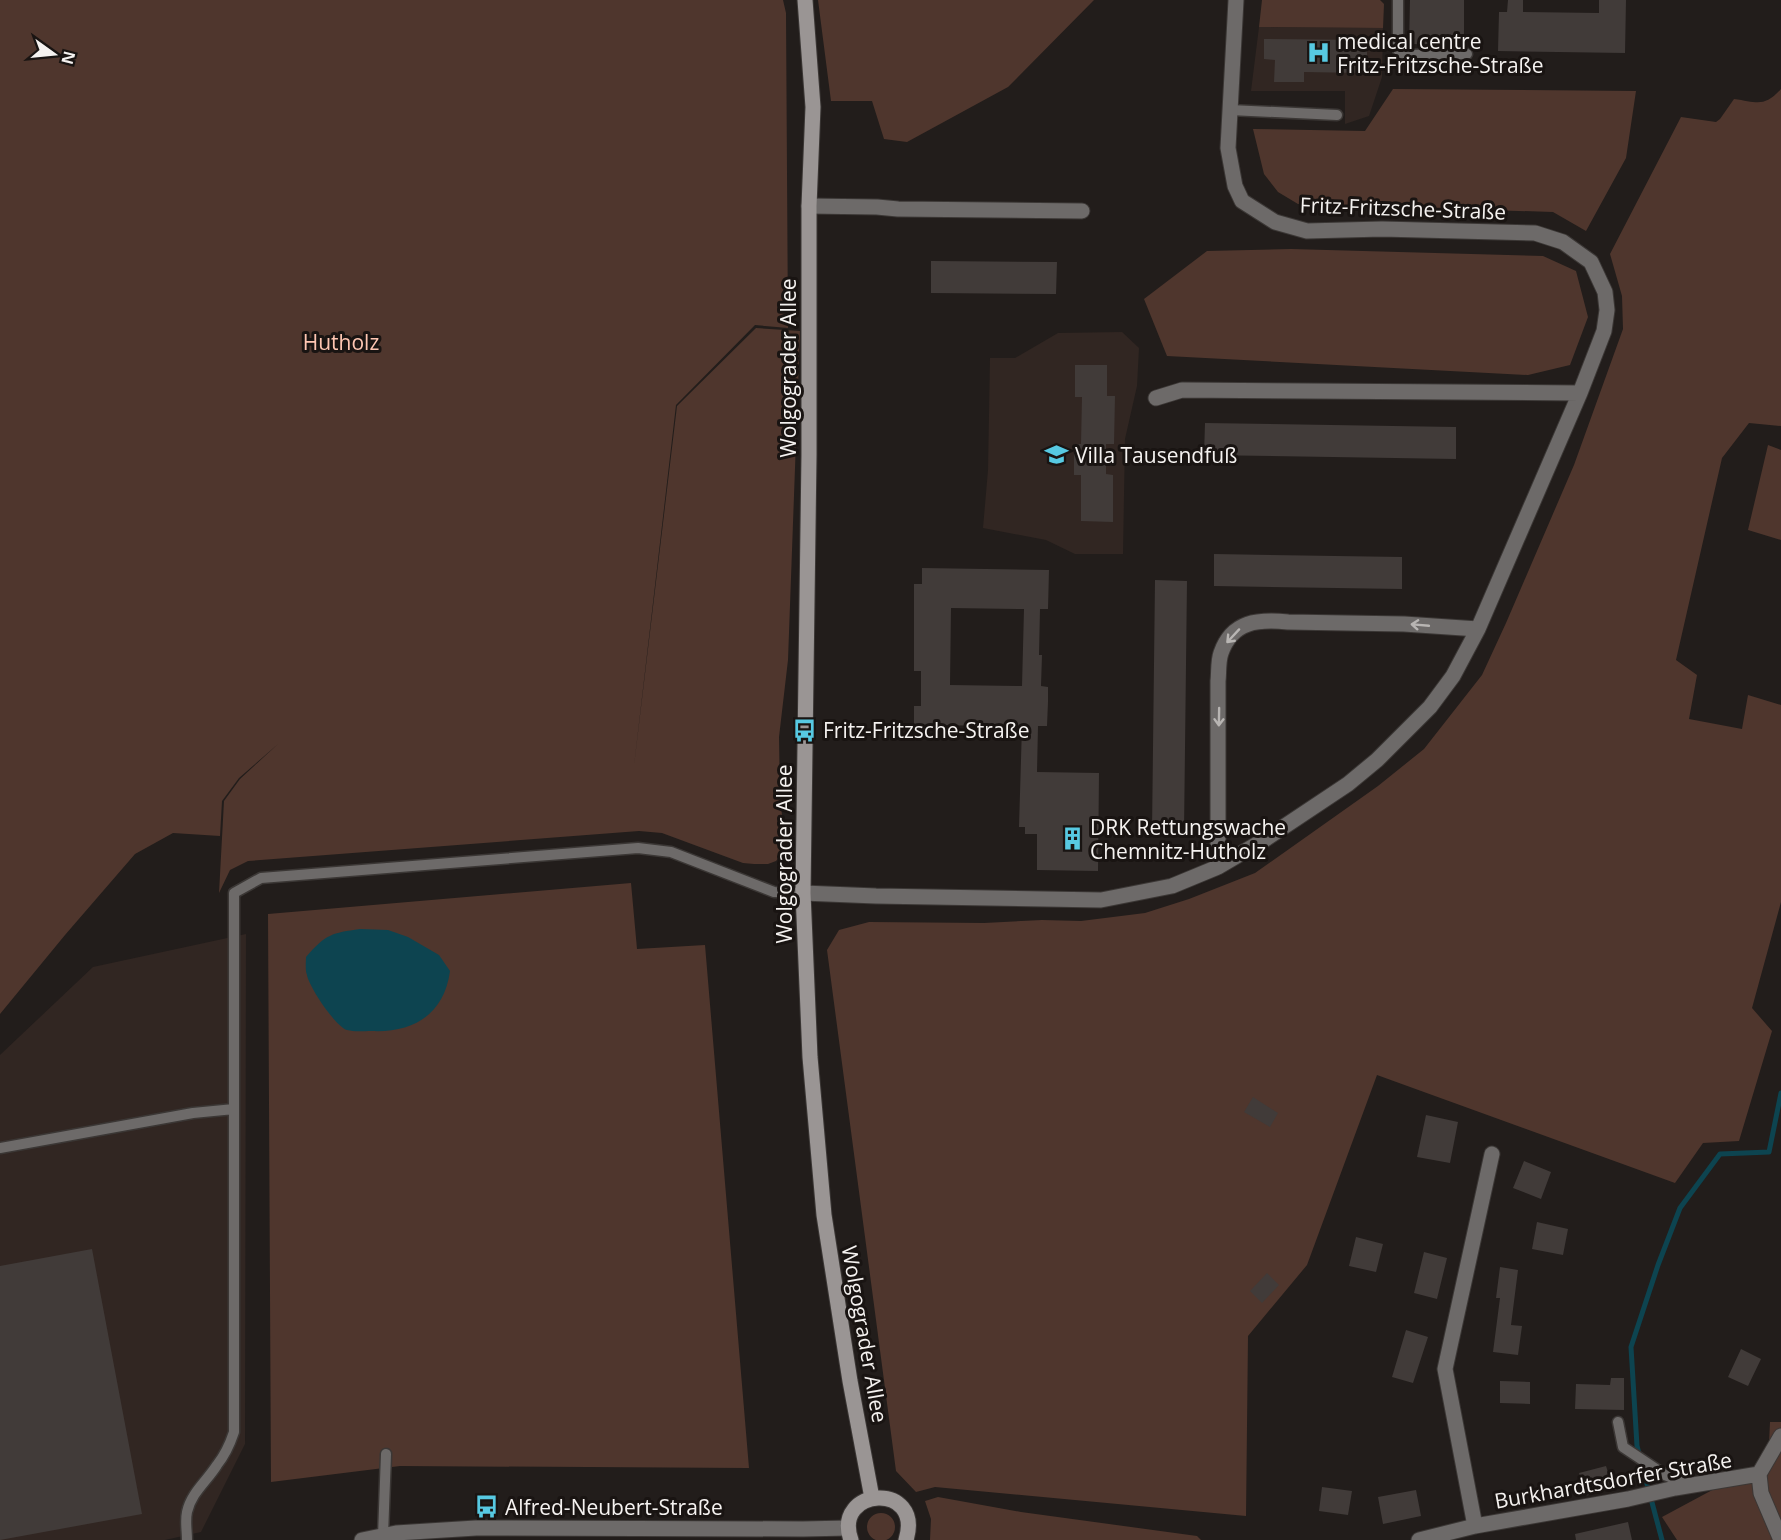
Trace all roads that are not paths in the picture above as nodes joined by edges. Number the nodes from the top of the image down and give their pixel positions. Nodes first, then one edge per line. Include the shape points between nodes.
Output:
1 (805, 0) edge
2 (1236, 0) edge
3 (1398, 0) edge
4 (1467, 54) dead end
5 (1230, 110) junction
6 (1337, 115) dead end
7 (809, 206) junction
8 (1082, 211) dead end
9 (1580, 393) junction
10 (1156, 398) dead end
11 (1478, 629) junction
12 (1218, 867) junction
13 (803, 893) junction
14 (234, 1109) junction
15 (0, 1148) edge
16 (1492, 1154) dead end
17 (1618, 1422) dead end
18 (1781, 1436) edge
19 (386, 1454) dead end
20 (1758, 1474) junction
21 (1690, 1485) junction
22 (872, 1497) junction
23 (1475, 1526) junction
24 (477, 1534) edge
25 (850, 1534) edge
26 (546, 1535) edge
27 (383, 1536) junction
28 (187, 1540) edge
29 (362, 1540) edge
30 (906, 1540) edge
31 (1419, 1540) edge
32 (1781, 1540) edge

1 - 7 main road, Wolgograder Allee via 813,107
2 - 5 street, Fritz-Fritzsche-Straße
3 - 4 lane via 1398,50 1404,55
5 - 6 lane
5 - 9 street, Fritz-Fritzsche-Straße via 1228,148 1242,201 1275,222 1307,231 1535,233 1563,242 1591,262 1605,292 1607,310 1604,331
7 - 8 street
7 - 13 main road, Wolgograder Allee
9 - 10 street via 1182,390
9 - 11 street, Fritz-Fritzsche-Straße
11 - 12 street, Fritz-Fritzsche-Straße via 1453,676 1430,707 1377,760 1348,784
11 -> 12 street via 1269,620 1251,622 1231,634 1220,654 1218,681
12 - 13 street, Fritz-Fritzsche-Straße via 1172,886 1101,900
13 - 14 lane via 774,892 671,852 639,848 261,878 234,893
13 - 22 main road, Wolgograder Allee via 810,1057 824,1215
14 - 15 lane
14 - 28 lane via 234,1432 230,1446 190,1503 186,1514
16 - 23 street, Burkhardtsdorfer Straße via 1445,1369
17 - 21 lane via 1623,1448
18 - 20 street
19 - 27 lane
20 - 21 street, Burkhardtsdorfer Straße
20 - 32 street via 1761,1493
21 - 23 street, Burkhardtsdorfer Straße
22 - 25 main road via 855,1508 850,1517
22 - 30 main road via 891,1499 905,1512 909,1531
23 - 31 street, Burkhardtsdorfer Straße
24 - 26 street
24 - 27 street
25 - 26 street via 803,1529
27 - 29 street

